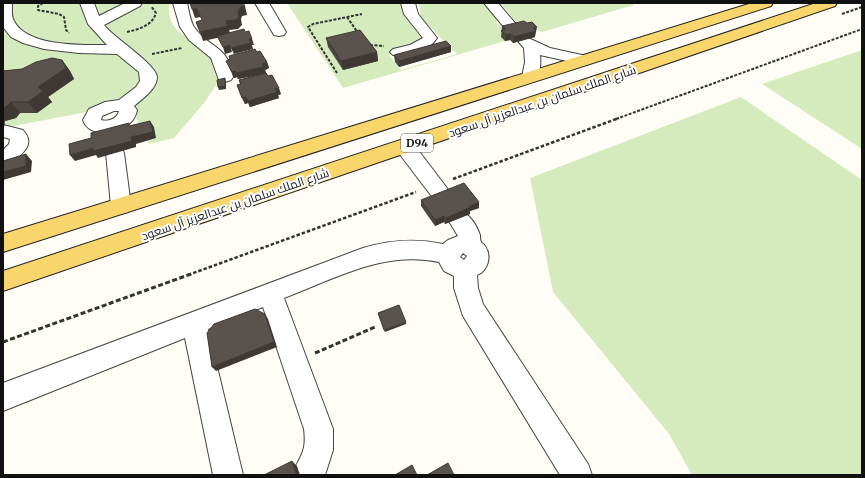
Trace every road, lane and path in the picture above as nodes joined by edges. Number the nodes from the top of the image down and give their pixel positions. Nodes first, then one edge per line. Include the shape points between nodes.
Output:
1 (5, 3) edge
2 (87, 3) edge
3 (135, 3) edge
4 (180, 3) edge
5 (262, 3) edge
6 (408, 3) edge
7 (491, 3) edge
8 (766, 3) edge
9 (830, 3) edge
10 (362, 14) dead end
11 (347, 17) junction
12 (95, 24) junction
13 (513, 30) edge
14 (279, 32) dead end
15 (362, 38) edge
16 (367, 45) edge
17 (123, 49) junction
18 (216, 52) junction
19 (398, 52) joint
20 (585, 60) junction
21 (137, 61) junction
22 (337, 73) dead end
23 (225, 77) edge
24 (530, 77) junction
25 (3, 131) edge
26 (405, 147) junction
27 (3, 158) edge
28 (443, 197) edge
29 (121, 206) junction
30 (458, 218) edge
31 (3, 243) edge
32 (461, 256) junction
33 (3, 281) edge
34 (270, 293) junction
35 (194, 323) junction
36 (375, 327) dead end
37 (294, 362) junction
38 (3, 397) edge
39 (228, 475) edge
40 (307, 475) edge
41 (577, 475) edge

1 - 17 street via 8,24 28,40 64,48
2 - 12 street
3 - 12 street
4 - 18 street via 186,26 194,36
5 - 14 street
6 - 19 street via 412,16 430,38 428,43 422,46
7 - 13 street
8 - 20 main road, شارع الملك سلمان بن عبدالعزيز آل سعود / D94
9 - 26 main road, شارع الملك سلمان بن عبدالعزيز آل سعود / D94
10 - 11 path
11 - 15 path
11 - 22 path via 308,27
12 - 17 street
16 - 19 path via 383,46 392,54
17 - 21 street
18 - 21 path via 210,54 197,48 181,48 152,54
18 - 23 street via 225,68
20 - 24 main road, شارع الملك سلمان بن عبدالعزيز آل سعود / D94
20 - 24 street via 557,55 528,43 534,62
21 - 29 street via 147,70 149,80 140,93 122,106 128,110 113,138
24 - 29 main road, شارع الملك سلمان بن عبدالعزيز آل سعود / D94
25 - 27 street via 15,133 20,140 14,151
26 - 28 street
26 - 33 main road, شارع الملك سلمان بن عبدالعزيز آل سعود / D94
29 - 31 main road, شارع الملك سلمان بن عبدالعزيز آل سعود / D94
30 - 32 street via 470,239
32 - 34 street via 414,248 380,252
32 - 41 street via 472,308
34 - 35 street
34 - 37 street
35 - 38 street
35 - 39 street
36 - 37 path
37 - 40 street via 320,433 320,447 316,460

